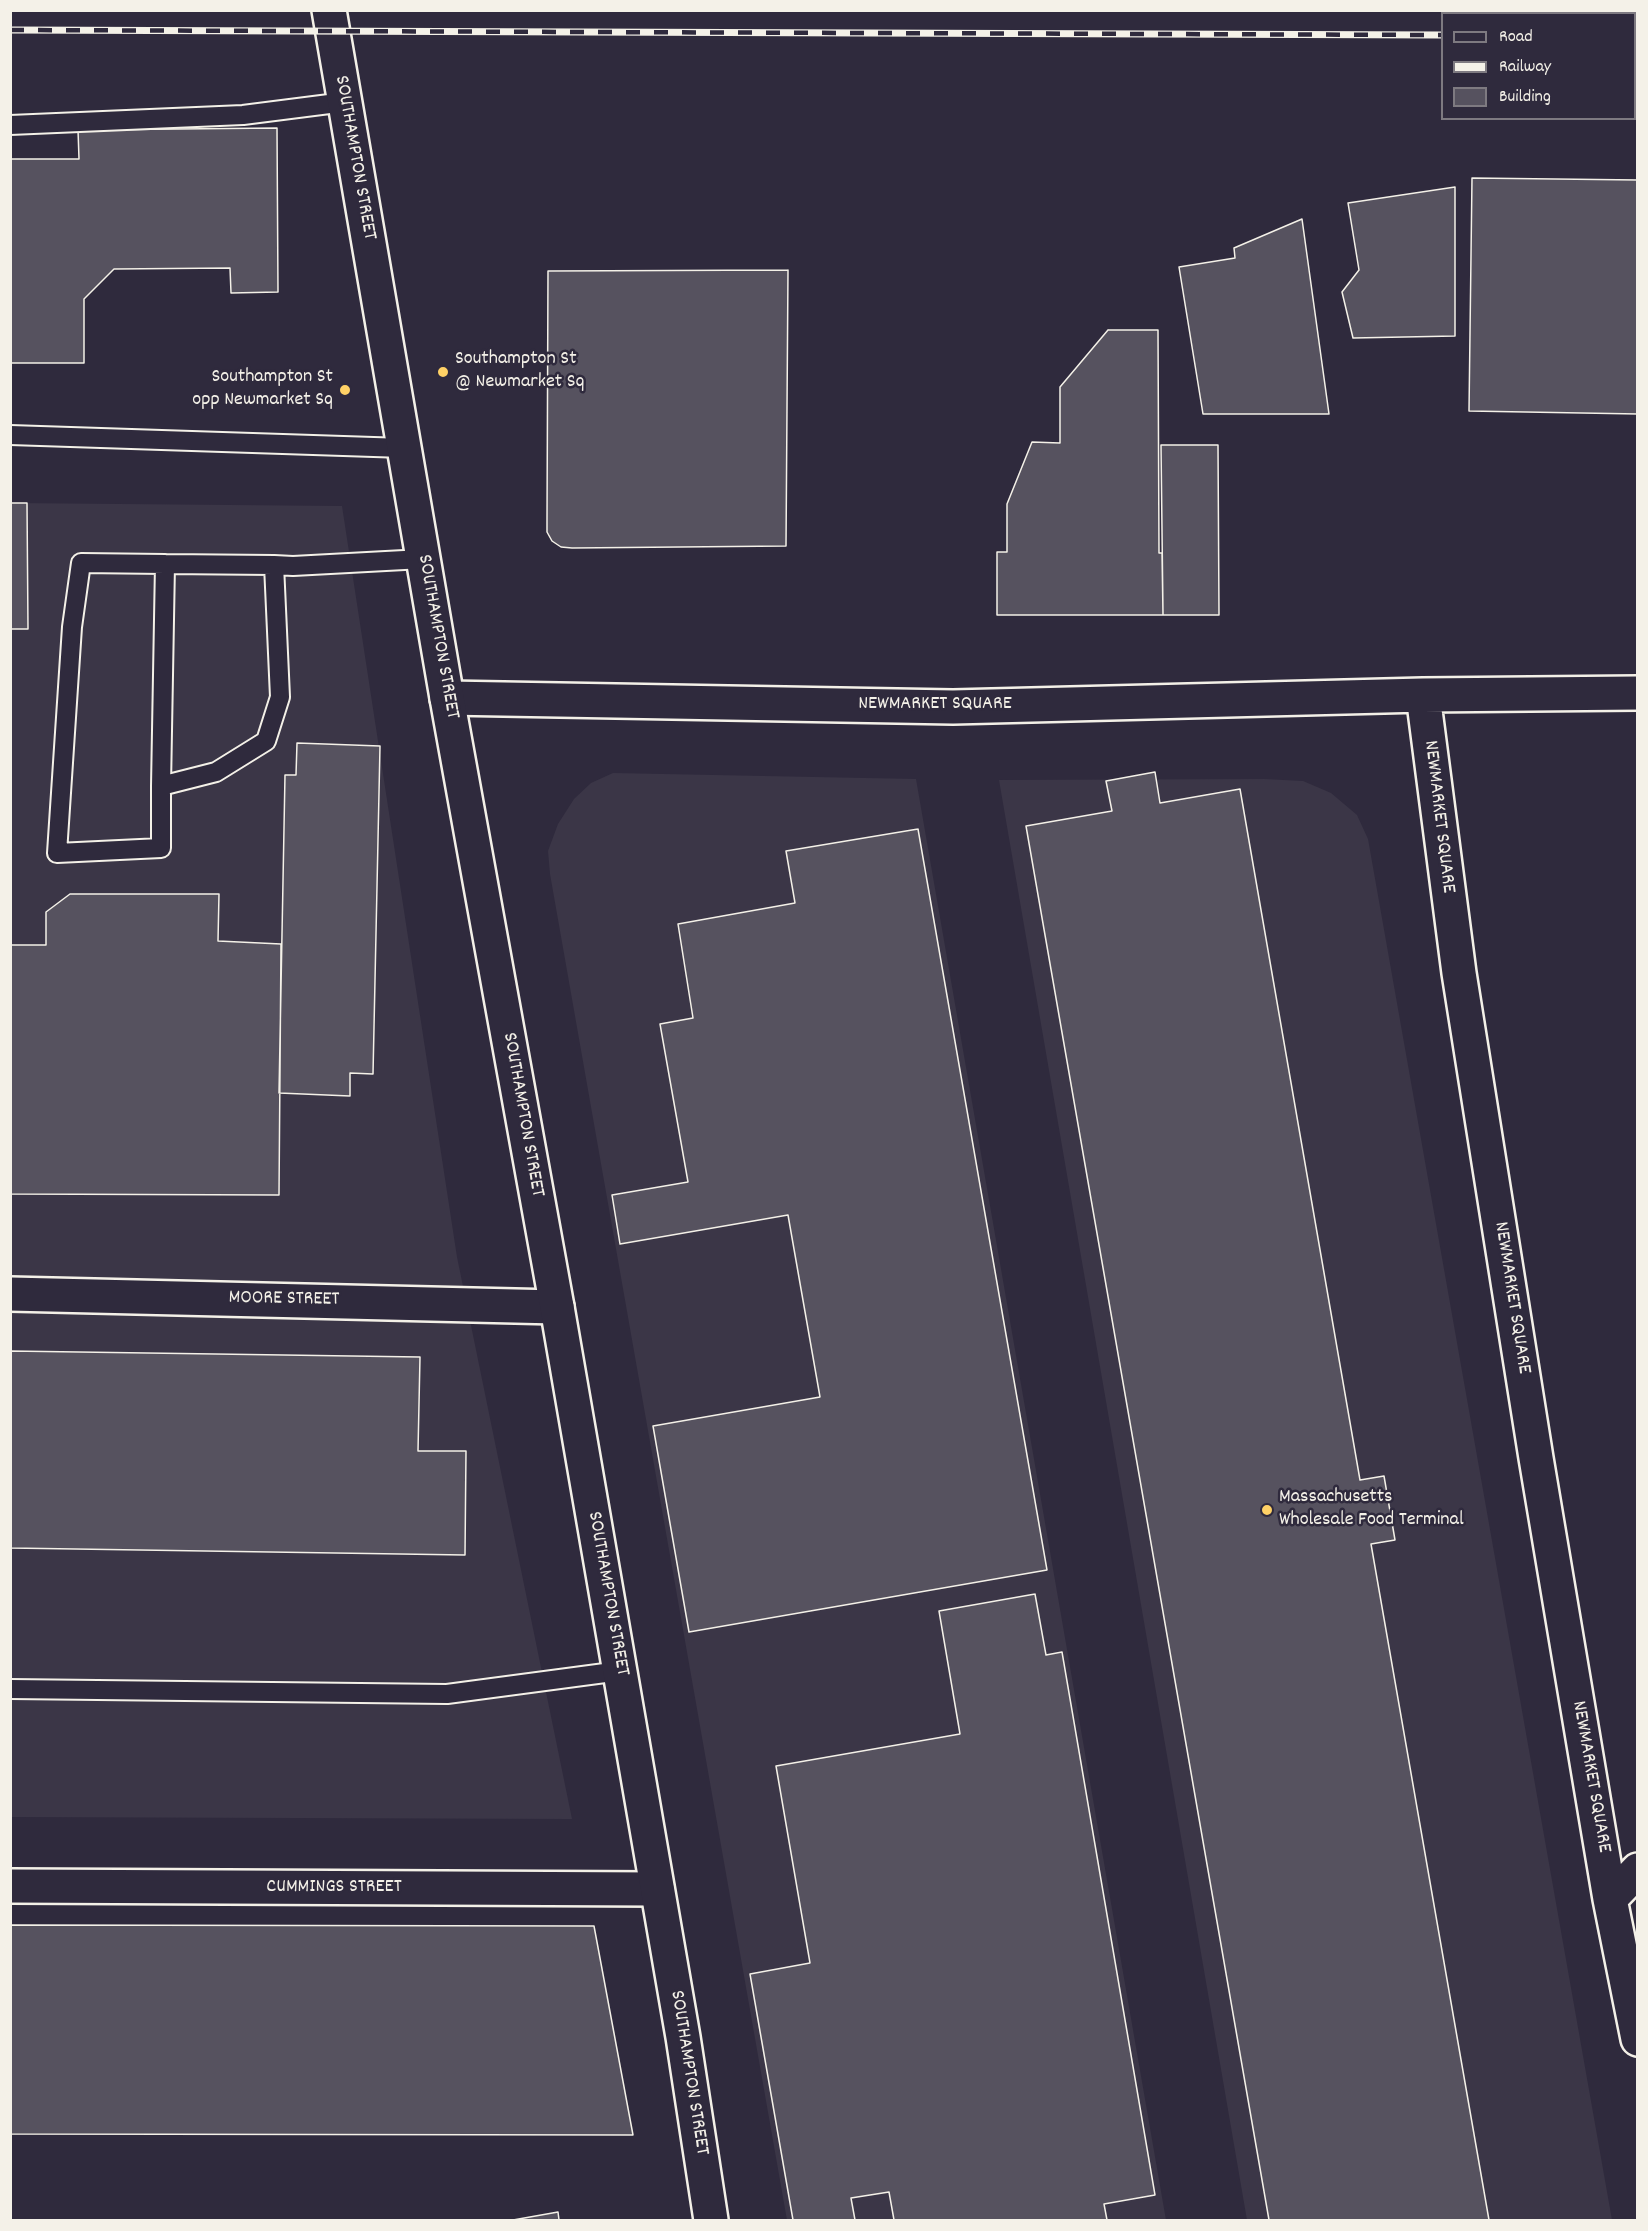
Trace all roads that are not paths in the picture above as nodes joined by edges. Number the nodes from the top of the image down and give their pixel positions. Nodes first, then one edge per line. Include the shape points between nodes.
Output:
1 (329, 10) edge
2 (345, 102) junction
3 (10, 125) edge
4 (10, 435) edge
5 (404, 448) junction
6 (423, 559) junction
7 (165, 564) junction
8 (274, 565) junction
9 (1638, 693) edge
10 (1423, 695) junction
11 (447, 698) junction
12 (161, 786) junction
13 (10, 1294) edge
14 (557, 1307) junction
15 (620, 1671) junction
16 (10, 1689) edge
17 (1638, 1870) edge
18 (10, 1886) edge
19 (657, 1889) junction
20 (1610, 1899) junction
21 (1638, 2039) edge
22 (711, 2220) edge

1 - 2 street, SOUTHAMPTON STREET
2 - 3 lane via 243,115
2 - 5 street, SOUTHAMPTON STREET
4 - 5 lane
5 - 6 street, SOUTHAMPTON STREET
6 - 8 lane
6 - 11 street, SOUTHAMPTON STREET
7 - 8 lane
7 - 12 lane
7 - 12 lane via 81,563 72,627 57,853 161,848
8 - 12 lane via 280,697 266,741 216,772
9 - 10 street, NEWMARKET SQUARE
10 - 11 street, NEWMARKET SQUARE via 953,707
10 - 20 street, NEWMARKET SQUARE via 1459,973
11 - 14 street, SOUTHAMPTON STREET
13 - 14 street, MOORE STREET
14 - 15 street, SOUTHAMPTON STREET
15 - 16 lane via 447,1694
15 - 19 street, SOUTHAMPTON STREET
17 - 20 street
18 - 19 street, CUMMINGS STREET
19 - 22 street, SOUTHAMPTON STREET
20 - 21 street, NEWMARKET SQUARE

